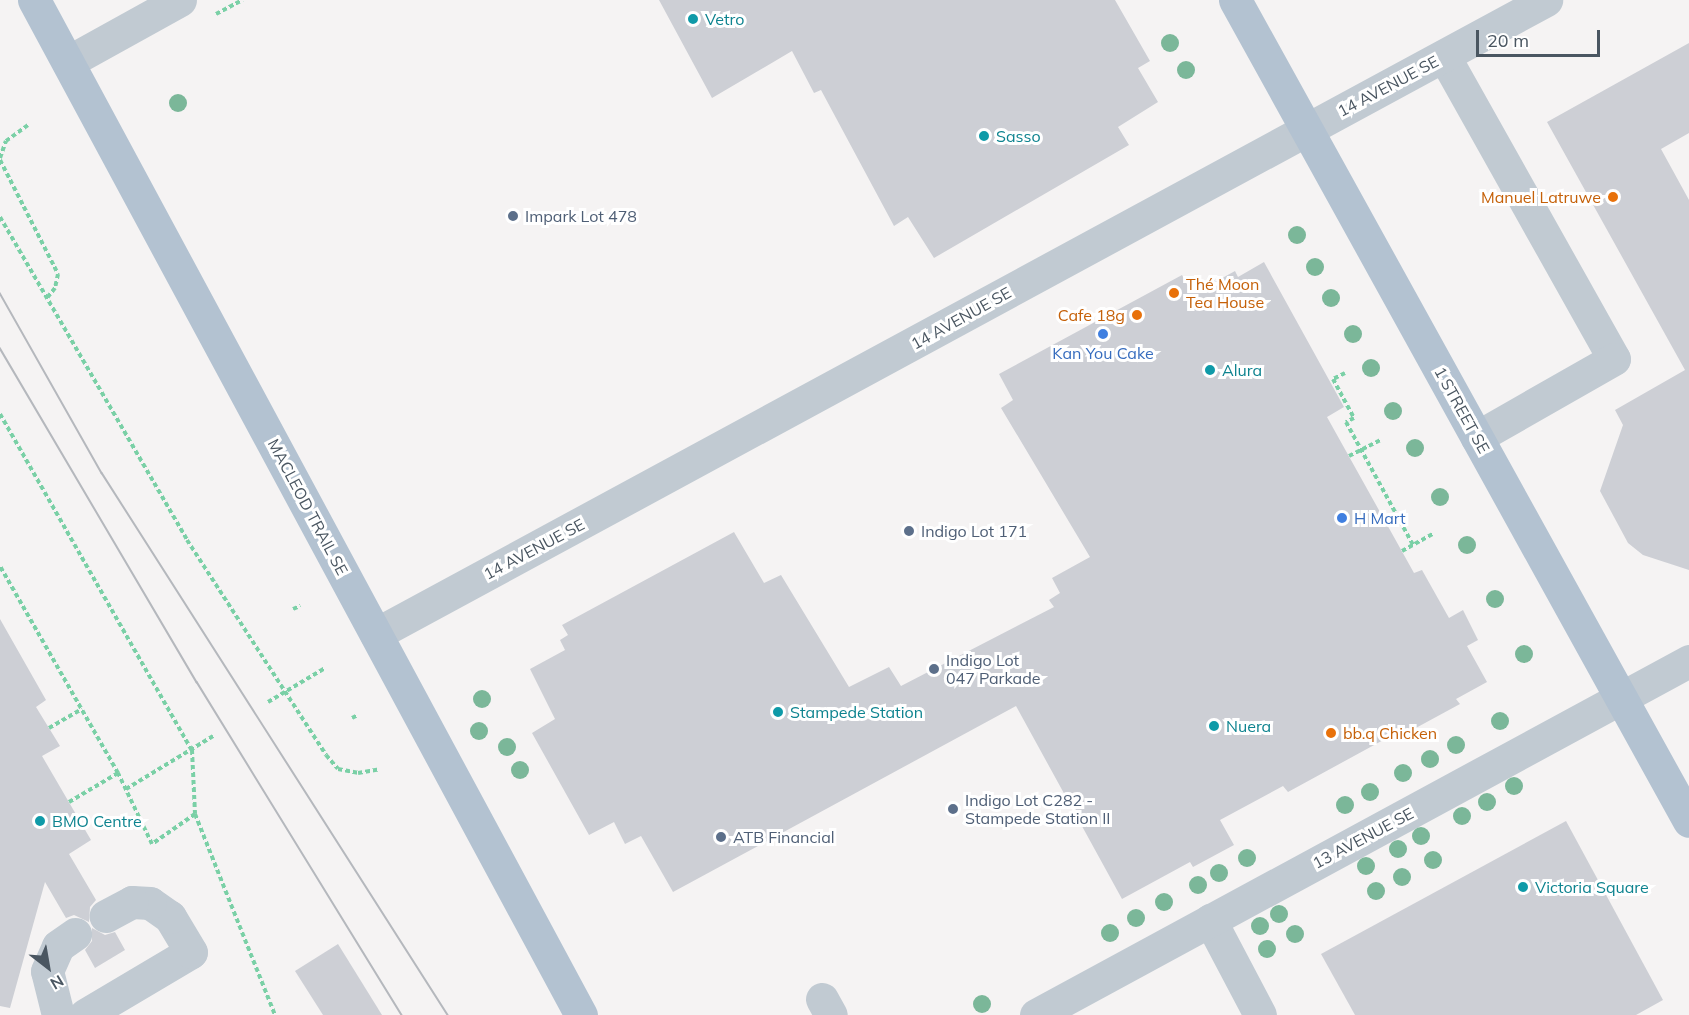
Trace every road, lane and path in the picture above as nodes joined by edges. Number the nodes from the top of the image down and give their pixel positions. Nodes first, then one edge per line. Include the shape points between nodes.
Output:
1 (34, 0) edge
2 (180, 0) edge
3 (1236, 0) edge
4 (1546, 0) edge
5 (1444, 56) junction
6 (68, 62) junction
7 (28, 125) dead end
8 (1306, 130) junction
9 (0, 159) edge
10 (0, 217) edge
11 (46, 299) junction
12 (1345, 373) dead end
13 (0, 414) edge
14 (1477, 437) junction
15 (1382, 439) dead end
16 (1361, 450) junction
17 (1349, 456) dead end
18 (1434, 533) dead end
19 (1413, 545) junction
20 (1402, 551) dead end
21 (0, 566) edge
22 (300, 606) dead end
23 (293, 609) dead end
24 (376, 634) junction
25 (1689, 661) edge
26 (325, 668) dead end
27 (286, 691) junction
28 (1622, 697) junction
29 (268, 702) dead end
30 (82, 709) junction
31 (358, 715) dead end
32 (352, 718) dead end
33 (49, 728) dead end
34 (213, 736) dead end
35 (192, 750) junction
36 (380, 769) dead end
37 (118, 773) junction
38 (126, 789) junction
39 (69, 802) dead end
40 (195, 814) junction
41 (1689, 821) edge
42 (106, 916) dead end
43 (1210, 920) junction
44 (75, 934) dead end
45 (58, 1015) edge
46 (85, 1015) edge
47 (275, 1015) edge
48 (581, 1015) edge
49 (1036, 1015) edge
50 (1260, 1015) edge

1 - 6 main road, MACLEOD TRAIL SE
2 - 6 street
3 - 8 main road, 1 STREET SE
4 - 5 street, 14 AVENUE SE
5 - 8 street, 14 AVENUE SE
5 - 14 street via 1614,359
6 - 24 main road, MACLEOD TRAIL SE
7 - 9 path via 6,141
8 - 14 main road, 1 STREET SE
8 - 24 street, 14 AVENUE SE
9 - 11 path via 58,274 55,288
10 - 11 path
11 - 27 path via 187,540
12 - 16 path via 1333,379 1354,418 1346,422
13 - 35 path
14 - 28 main road, 1 STREET SE
15 - 16 path
16 - 17 path
16 - 19 path
18 - 19 path
19 - 20 path
21 - 30 path
22 - 23 path
24 - 48 main road, MACLEOD TRAIL SE
25 - 28 street, 13 AVENUE SE
26 - 27 path
27 - 29 path
27 - 36 path via 338,769 358,773
28 - 41 main road, 1 STREET SE
28 - 43 street, 13 AVENUE SE
30 - 33 path
30 - 37 path
31 - 32 path
34 - 35 path
35 - 38 path
35 - 40 path
37 - 38 path
37 - 39 path
38 - 40 path via 152,844
40 - 47 path
42 - 46 street via 132,902 150,903 170,917 190,952
43 - 49 street, 13 AVENUE SE
43 - 50 street
44 - 45 street via 58,946 47,971

